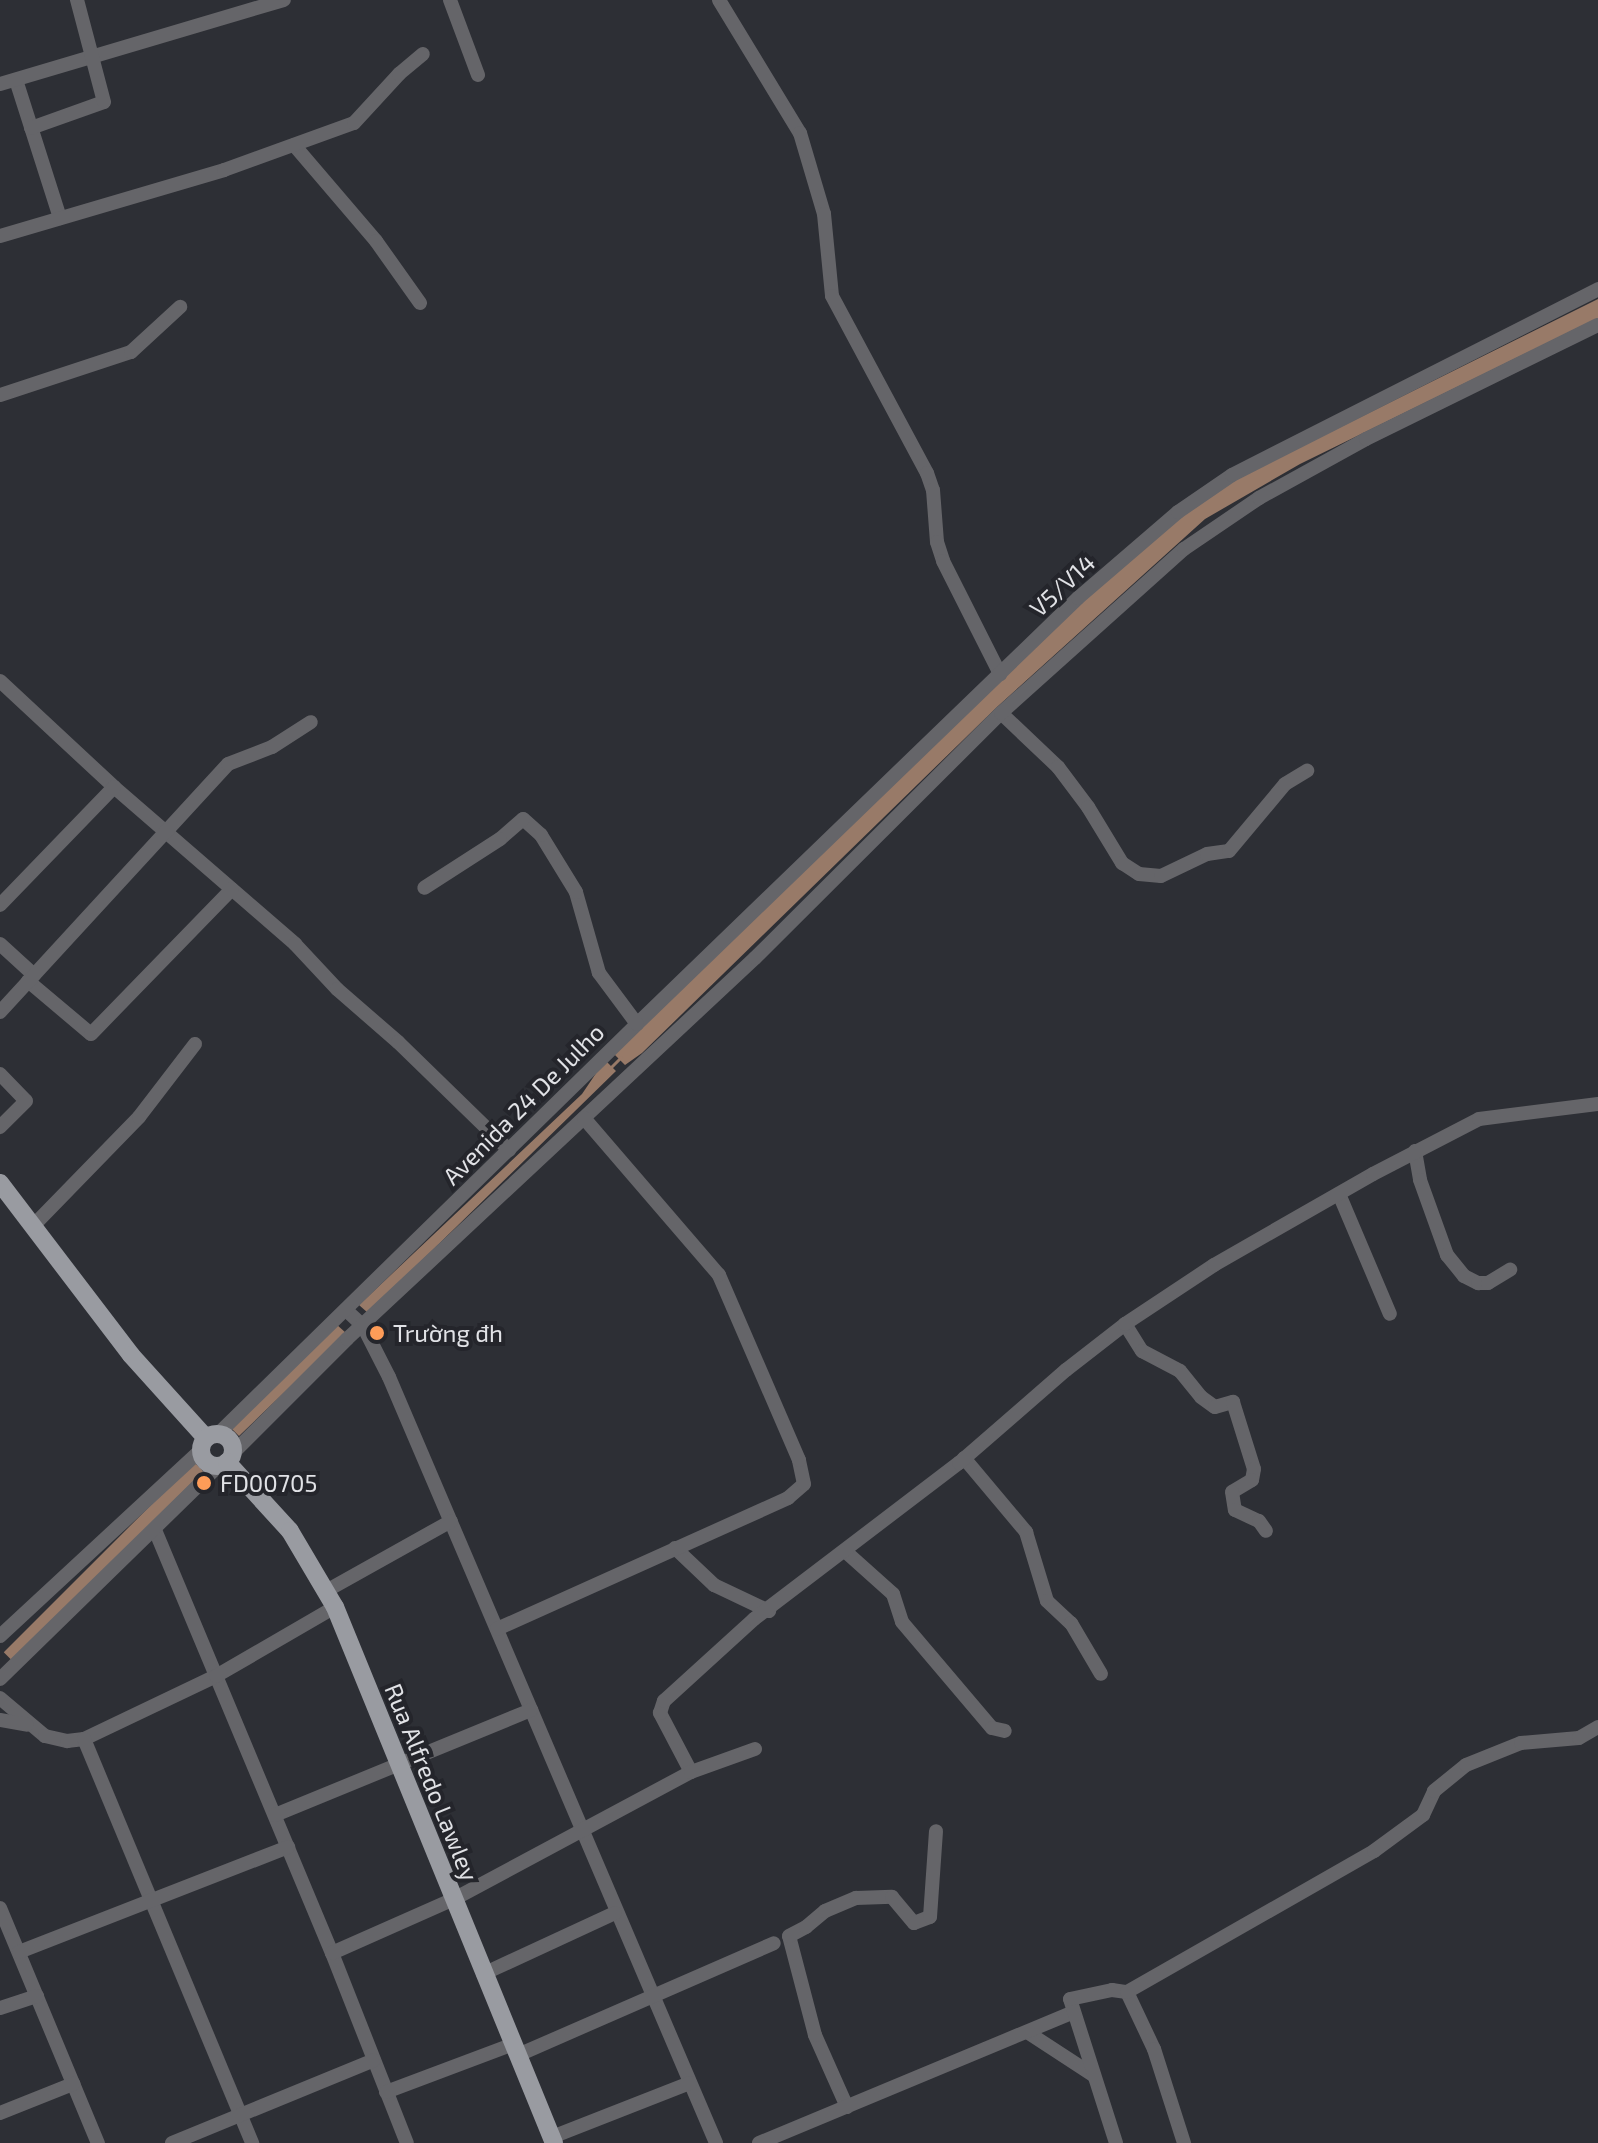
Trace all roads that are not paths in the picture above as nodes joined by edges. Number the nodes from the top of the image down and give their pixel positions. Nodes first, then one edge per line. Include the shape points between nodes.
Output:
1 (77, 0) edge
2 (284, 0) edge
3 (450, 0) edge
4 (719, 0) edge
5 (423, 54) dead end
6 (91, 56) junction
7 (478, 75) dead end
8 (16, 80) junction
9 (0, 84) edge
10 (31, 128) junction
11 (294, 145) junction
12 (60, 218) junction
13 (0, 236) edge
14 (1598, 289) edge
15 (420, 303) dead end
16 (180, 307) dead end
17 (1598, 325) edge
18 (0, 395) edge
19 (1000, 674) junction
20 (3, 690) edge
21 (1001, 713) junction
22 (311, 722) dead end
23 (1307, 771) dead end
24 (114, 787) junction
25 (165, 831) junction
26 (424, 888) dead end
27 (232, 889) junction
28 (0, 905) edge
29 (0, 944) edge
30 (31, 978) junction
31 (0, 1012) edge
32 (637, 1024) junction
33 (195, 1044) dead end
34 (0, 1074) edge
35 (1598, 1104) edge
36 (584, 1118) junction
37 (0, 1127) edge
38 (509, 1150) junction
39 (1415, 1151) junction
40 (0, 1183) edge
41 (1339, 1194) junction
42 (33, 1226) junction
43 (1510, 1270) dead end
44 (346, 1310) junction
45 (1390, 1314) dead end
46 (1125, 1324) junction
47 (363, 1326) junction
48 (208, 1441) junction
49 (964, 1458) junction
50 (226, 1460) junction
51 (451, 1521) junction
52 (155, 1530) junction
53 (1266, 1531) dead end
54 (675, 1548) junction
55 (846, 1552) junction
56 (330, 1599) junction
57 (769, 1611) junction
58 (497, 1629) junction
59 (0, 1636) edge
60 (1101, 1674) dead end
61 (216, 1676) junction
62 (0, 1679) edge
63 (0, 1698) edge
64 (531, 1710) junction
65 (0, 1720) edge
66 (28, 1725) junction
67 (1598, 1727) edge
68 (1005, 1731) dead end
69 (84, 1739) junction
70 (755, 1749) dead end
71 (399, 1766) junction
72 (691, 1772) junction
73 (275, 1815) junction
74 (936, 1831) dead end
75 (583, 1833) junction
76 (288, 1847) junction
77 (150, 1899) junction
78 (454, 1899) junction
79 (0, 1908) edge
80 (615, 1913) junction
81 (774, 1943) dead end
82 (19, 1952) junction
83 (332, 1953) junction
84 (483, 1974) junction
85 (1127, 1992) junction
86 (37, 1996) junction
87 (652, 1997) junction
88 (0, 2008) edge
89 (1072, 2013) junction
90 (1027, 2032) junction
91 (516, 2050) junction
92 (374, 2060) junction
93 (1093, 2075) junction
94 (690, 2083) junction
95 (73, 2084) junction
96 (386, 2092) junction
97 (847, 2107) junction
98 (0, 2113) edge
99 (240, 2115) junction
100 (553, 2140) edge
101 (98, 2143) edge
102 (172, 2143) edge
103 (252, 2143) edge
104 (407, 2143) edge
105 (716, 2143) edge
106 (759, 2143) edge
107 (1116, 2143) edge
108 (1184, 2143) edge

1 - 6 street
2 - 6 street
3 - 7 street
4 - 19 street via 800,133 824,214 832,296 927,473 943,561
5 - 11 street via 354,123
6 - 8 street
6 - 10 street via 104,102
8 - 9 street
8 - 10 street
10 - 12 street
11 - 12 street
11 - 15 street via 376,241
12 - 13 street
14 - 19 street, V5/V14 via 1232,475 1178,512
16 - 18 street via 131,352
17 - 21 street via 1456,393 1252,503 1184,549
19 - 32 street, V5/V14
20 - 24 street
21 - 23 street via 1058,767 1122,863 1139,874 1161,876 1207,854 1229,851 1278,790
21 - 36 street via 755,958
22 - 25 street via 272,747 228,764
24 - 25 street
24 - 28 street
25 - 27 street
25 - 30 street
26 - 32 street, Avenida 24 De Julho via 523,819 541,835 576,892 599,973
27 - 30 street via 91,1034
27 - 38 street
29 - 30 street
30 - 31 street
32 - 38 street, Avenida 24 De Julho
33 - 42 street via 139,1117
34 - 37 street via 26,1101
35 - 39 street via 1479,1119
36 - 47 street
36 - 54 street via 719,1275 804,1473 798,1493
38 - 44 street, Avenida 24 De Julho
39 - 41 street
39 - 43 street via 1447,1255 1464,1276 1478,1283
40 - 42 main road
41 - 45 street
41 - 46 street via 1214,1265
42 - 48 main road via 131,1355
44 - 47 street
44 - 48 street, Avenida 24 De Julho
46 - 49 street
46 - 53 street via 1142,1351 1180,1371 1201,1397 1215,1407 1233,1402 1254,1469 1252,1480 1231,1495 1239,1514 1259,1521
47 - 50 street
47 - 51 street
48 - 50 main road via 206,1462
48 - 50 main road via 230,1441
48 - 59 street, Avenida 24 De Julho
49 - 55 street
49 - 60 street via 1026,1532 1047,1601 1078,1632
50 - 52 street
50 - 56 main road, Rua Alfredo Lawley via 290,1531
51 - 56 street
51 - 58 street
52 - 61 street
52 - 62 street
54 - 57 street via 714,1585
54 - 58 street
55 - 57 street
55 - 68 street via 893,1594 902,1622 992,1728
56 - 61 street
56 - 71 main road, Rua Alfredo Lawley
57 - 72 street via 660,1706
58 - 64 street
61 - 69 street
61 - 73 street
63 - 66 street
64 - 71 street
64 - 75 street
65 - 66 street
66 - 69 street via 56,1740
67 - 85 street via 1579,1738 1521,1743 1466,1765 1434,1791 1423,1815 1404,1832
69 - 77 street
70 - 72 street
71 - 73 street
71 - 78 main road, Rua Alfredo Lawley
72 - 75 street
73 - 76 street
74 - 97 street via 930,1917 914,1923 892,1897 856,1898 789,1936 815,2035
75 - 78 street
75 - 80 street
76 - 77 street
76 - 83 street
77 - 82 street
77 - 99 street
78 - 83 street
78 - 84 main road, Rua Alfredo Lawley
79 - 82 street
80 - 84 street
80 - 87 street
81 - 87 street
82 - 86 street
83 - 92 street
84 - 91 main road, Rua Alfredo Lawley
85 - 89 street via 1070,1999
85 - 108 street via 1154,2049
86 - 88 street
86 - 95 street
87 - 91 street
87 - 94 street
89 - 90 street
89 - 93 street
90 - 93 street
90 - 97 street
91 - 96 street
91 - 100 main road, Rua Alfredo Lawley
92 - 96 street
92 - 99 street
93 - 107 street
94 - 100 street
94 - 105 street
95 - 98 street
95 - 101 street
96 - 104 street
97 - 106 street
99 - 102 street
99 - 103 street

